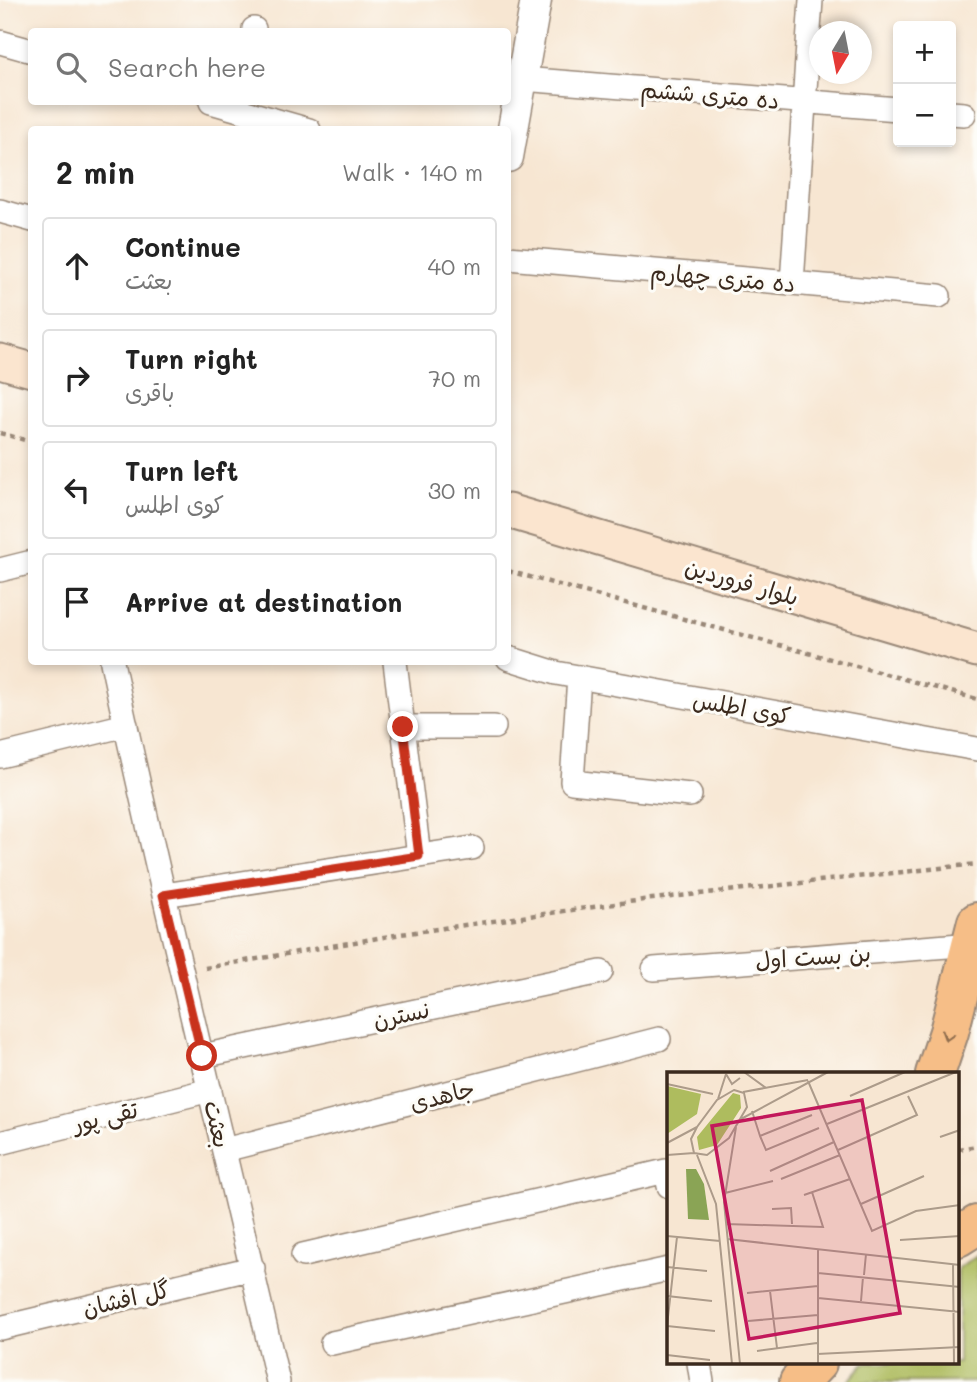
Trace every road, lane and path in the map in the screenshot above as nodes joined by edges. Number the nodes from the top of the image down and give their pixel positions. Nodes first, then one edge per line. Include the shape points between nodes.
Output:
1 (536, 0) edge
2 (811, 0) edge
3 (0, 42) edge
4 (28, 50) edge
5 (522, 79) junction
6 (804, 102) junction
7 (217, 105) edge
8 (893, 109) edge
9 (236, 115) edge
10 (290, 126) edge
11 (511, 140) edge
12 (0, 211) edge
13 (28, 219) edge
14 (511, 258) edge
15 (792, 283) junction
16 (939, 296) dead end
17 (0, 361) edge
18 (28, 369) edge
19 (0, 433) edge
20 (28, 441) edge
21 (511, 512) edge
22 (28, 563) edge
23 (0, 570) edge
24 (511, 572) edge
25 (977, 650) edge
26 (511, 659) edge
27 (113, 665) edge
28 (395, 665) edge
29 (579, 677) junction
30 (977, 699) edge
31 (126, 725) junction
32 (403, 727) junction
33 (494, 727) dead end
34 (977, 749) edge
35 (0, 756) edge
36 (690, 795) dead end
37 (472, 848) dead end
38 (419, 856) junction
39 (977, 864) edge
40 (163, 895) junction
41 (975, 933) edge
42 (654, 969) dead end
43 (181, 972) junction
44 (601, 972) dead end
45 (659, 1039) dead end
46 (202, 1056) junction
47 (936, 1072) edge
48 (210, 1090) junction
49 (0, 1143) edge
50 (225, 1150) junction
51 (667, 1176) edge
52 (977, 1225) edge
53 (960, 1236) edge
54 (303, 1255) dead end
55 (253, 1268) junction
56 (667, 1269) edge
57 (0, 1328) edge
58 (332, 1343) dead end
59 (699, 1364) edge
60 (816, 1364) edge
61 (278, 1382) edge
62 (702, 1382) edge
63 (799, 1382) edge

1 - 5 street
2 - 6 street
3 - 4 street
5 - 6 street, ده متری ششم
5 - 11 street
6 - 8 street, ده متری ششم
6 - 15 street
7 - 9 street
9 - 10 street
12 - 13 street
14 - 15 street, ده متری چهارم
15 - 16 street, ده متری چهارم
17 - 18 main road
19 - 20 path
21 - 25 main road, بلوار فروردین
22 - 23 street
24 - 30 path
26 - 29 street, کوی اطلس
27 - 31 street, بعثت
28 - 32 street
29 - 34 street, کوی اطلس
29 - 36 street via 572,782
31 - 35 street
31 - 40 street, بعثت
32 - 33 street
32 - 38 street
37 - 38 street
38 - 40 street
39 - 43 path via 643,900 401,934
40 - 43 street, بعثت
41 - 42 street, بن بست اول
41 -> 47 highway
43 - 46 street, بعثت
44 - 46 street, نسترن
45 - 50 street, جاهدی
46 - 48 street, بعثت
48 - 49 street, تقی پور
48 - 50 street, بعثت
50 - 55 street, بعثت
51 - 54 street via 666,1171
52 - 53 highway
55 - 57 street, گل افشان
55 - 61 street, بعثت
56 - 58 street
59 - 62 street
60 - 63 highway

